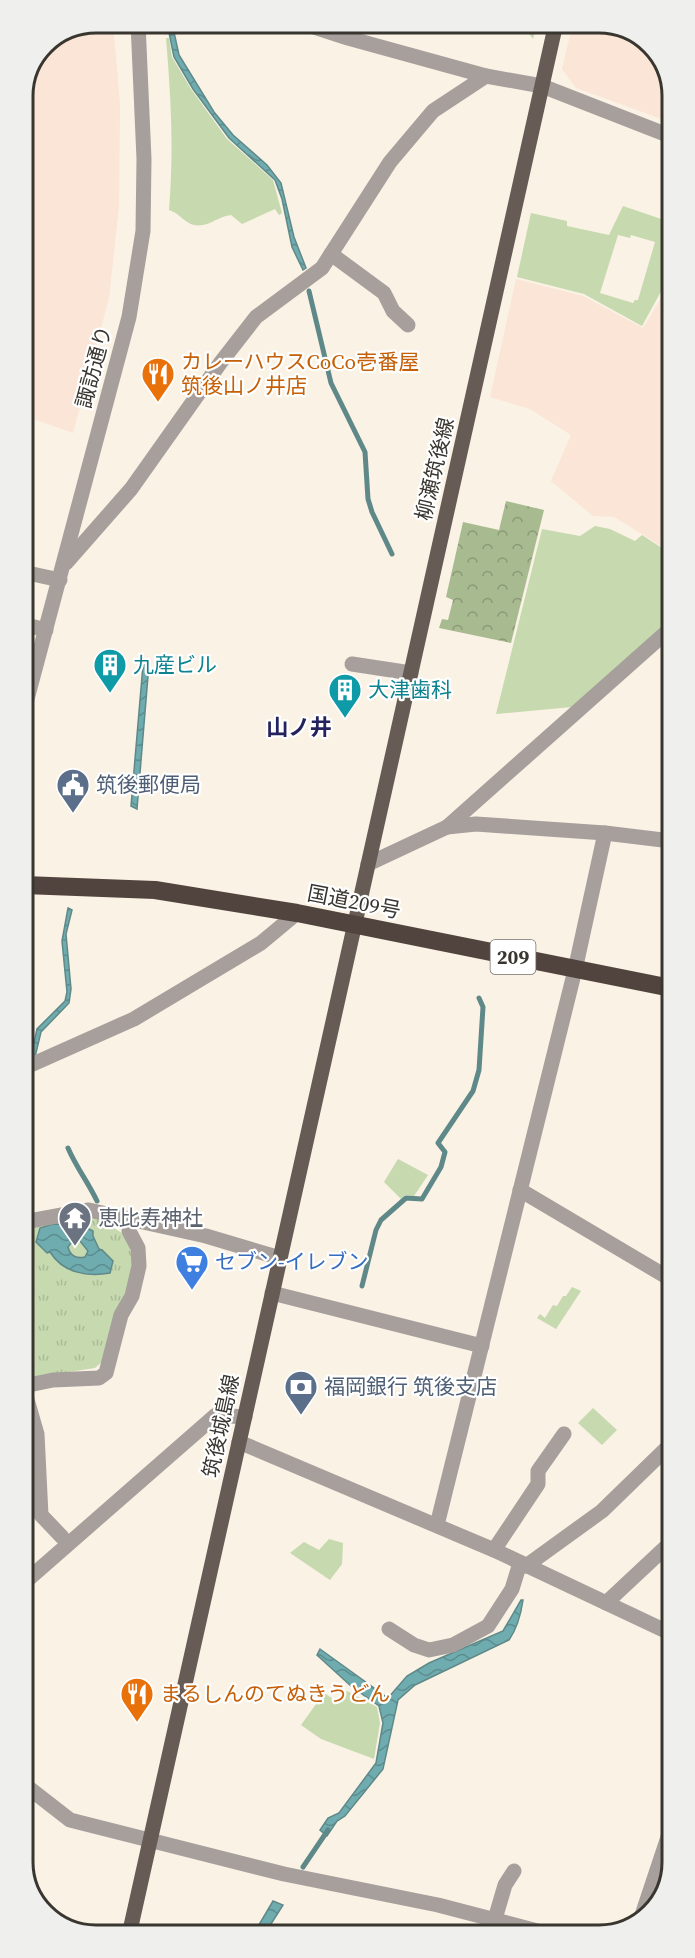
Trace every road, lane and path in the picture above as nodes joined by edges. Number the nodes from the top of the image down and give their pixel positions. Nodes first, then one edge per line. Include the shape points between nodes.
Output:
1 (138, 33) edge
2 (350, 33) edge
3 (554, 33) edge
4 (486, 76) junction
5 (542, 86) junction
6 (662, 133) edge
7 (331, 254) junction
8 (408, 325) dead end
9 (33, 572) edge
10 (62, 573) junction
11 (33, 627) edge
12 (46, 630) junction
13 (662, 640) edge
14 (352, 664) dead end
15 (411, 673) junction
16 (33, 680) edge
17 (447, 827) junction
18 (605, 833) junction
19 (662, 840) edge
20 (368, 864) junction
21 (33, 885) edge
22 (297, 913) junction
23 (354, 925) junction
24 (575, 970) junction
25 (662, 986) edge
26 (33, 1064) edge
27 (520, 1190) junction
28 (33, 1220) edge
29 (130, 1220) junction
30 (280, 1258) junction
31 (662, 1274) edge
32 (272, 1293) junction
33 (482, 1346) junction
34 (33, 1385) edge
35 (245, 1417) junction
36 (33, 1420) edge
37 (564, 1434) dead end
38 (239, 1442) junction
39 (662, 1453) edge
40 (437, 1526) junction
41 (62, 1538) dead end
42 (494, 1550) junction
43 (662, 1551) edge
44 (523, 1564) junction
45 (33, 1575) edge
46 (606, 1603) junction
47 (389, 1629) dead end
48 (662, 1629) edge
49 (33, 1791) edge
50 (151, 1839) junction
51 (662, 1855) edge
52 (514, 1871) dead end
53 (645, 1905) edge
54 (495, 1919) junction
55 (131, 1925) edge
56 (516, 1925) edge

1 - 10 street, 諏訪通り via 143,231 129,317
2 - 4 street
3 - 5 main road, 柳瀬筑後線
4 - 5 street
4 - 7 street via 433,111 390,162
5 - 6 street
5 - 15 main road, 柳瀬筑後線
7 - 8 street via 384,293 393,311
7 - 10 street via 322,268 256,317 131,489
9 - 10 street
10 - 12 street, 諏訪通り
11 - 12 street
12 - 16 street, 諏訪通り
13 - 17 street
14 - 15 street
15 - 20 main road, 柳瀬筑後線
17 - 18 street via 476,824
17 - 20 street
18 - 19 street
18 - 24 street
20 - 23 main road, 柳瀬筑後線
21 - 22 highway, 国道209号 / 209 via 155,890
22 - 23 highway, 国道209号 / 209
22 - 26 street via 261,943 134,1019
23 - 24 highway, 国道209号 / 209
23 - 30 main road, 筑後城島線
24 - 25 highway, 国道209号 / 209
24 - 27 street
27 - 31 street
27 - 33 street
28 - 29 street via 89,1210
29 - 30 street via 206,1236
29 - 34 street via 129,1231 138,1248 139,1266 106,1373 99,1378
30 - 32 main road, 筑後城島線
32 - 33 street
32 - 35 main road, 筑後城島線
33 - 40 street
35 - 38 main road, 筑後城島線
35 - 45 street via 216,1415
36 - 41 street via 41,1515
37 - 42 street via 538,1472 538,1484
38 - 40 street
38 - 50 main road, 筑後城島線
39 - 44 street via 602,1511
40 - 42 street
42 - 44 street
43 - 46 street
44 - 46 street
44 - 47 street via 488,1626 453,1645 429,1650
46 - 48 street
49 - 50 street via 70,1820
50 - 54 street via 284,1874
50 - 55 main road, 筑後城島線
51 - 53 street
52 - 54 street
54 - 56 street

